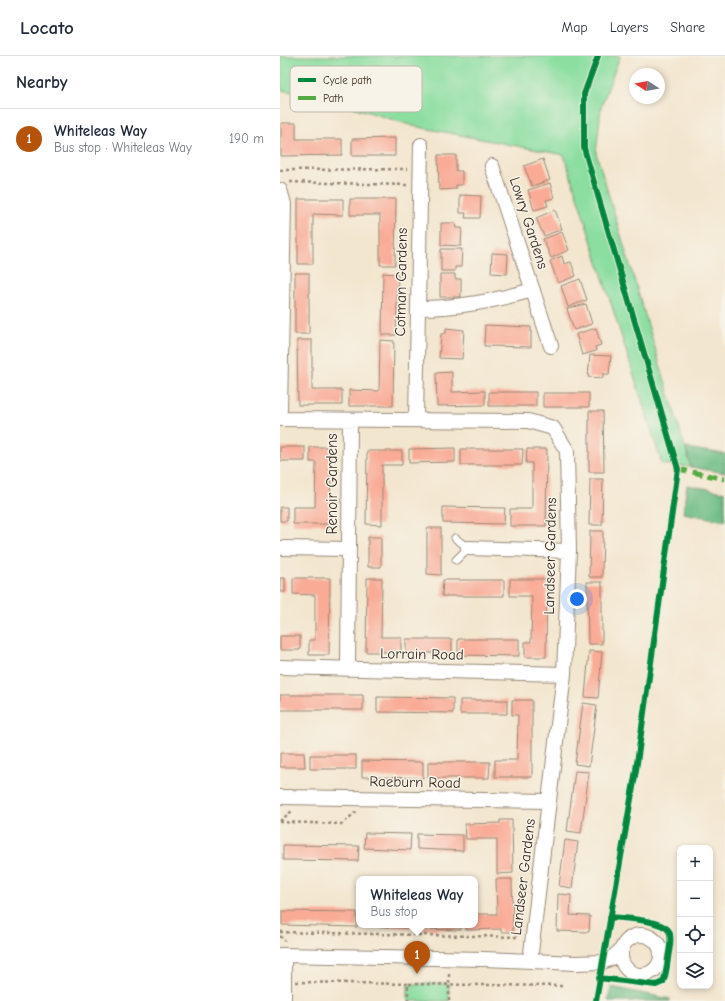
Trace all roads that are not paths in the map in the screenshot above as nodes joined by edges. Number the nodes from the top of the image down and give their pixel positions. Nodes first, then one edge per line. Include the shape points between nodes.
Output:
1 (421, 145) dead end
2 (492, 166) dead end
3 (284, 186) edge
4 (533, 290) junction
5 (418, 308) junction
6 (551, 346) dead end
7 (280, 410) edge
8 (280, 419) edge
9 (350, 420) junction
10 (416, 420) junction
11 (456, 538) dead end
12 (280, 548) edge
13 (468, 548) junction
14 (349, 549) junction
15 (569, 551) junction
16 (456, 560) dead end
17 (280, 667) edge
18 (348, 669) junction
19 (564, 674) junction
20 (280, 797) edge
21 (549, 801) junction
22 (621, 950) junction
23 (282, 955) edge
24 (530, 961) junction
25 (602, 962) junction
26 (627, 969) junction
27 (284, 1001) edge

1 - 5 street, Cotman Gardens
2 - 4 street, Lowry Gardens
3 - 7 street
4 - 5 street, Lowry Gardens via 449,308
4 - 6 street, Lowry Gardens
5 - 10 street, Cotman Gardens
8 - 9 street, Landseer Gardens
9 - 10 street, Landseer Gardens
9 - 14 street, Renoir Gardens
10 - 15 street, Landseer Gardens via 528,421 553,428 567,450
11 - 13 lane
12 - 14 street, Renoir Gardens
13 - 15 street
13 - 16 lane
14 - 18 street, Renoir Gardens
15 - 19 street, Landseer Gardens
17 - 18 street, Lorrain Road
18 - 19 street, Lorrain Road
19 - 21 street, Landseer Gardens
20 - 21 street, Raeburn Road
21 - 24 street, Landseer Gardens
22 - 25 street
22 - 26 street via 622,964
22 - 26 street via 627,940 639,934 651,937 659,946 661,960 653,971 639,975
23 - 24 street
23 - 27 street
24 - 25 street
25 - 26 street

